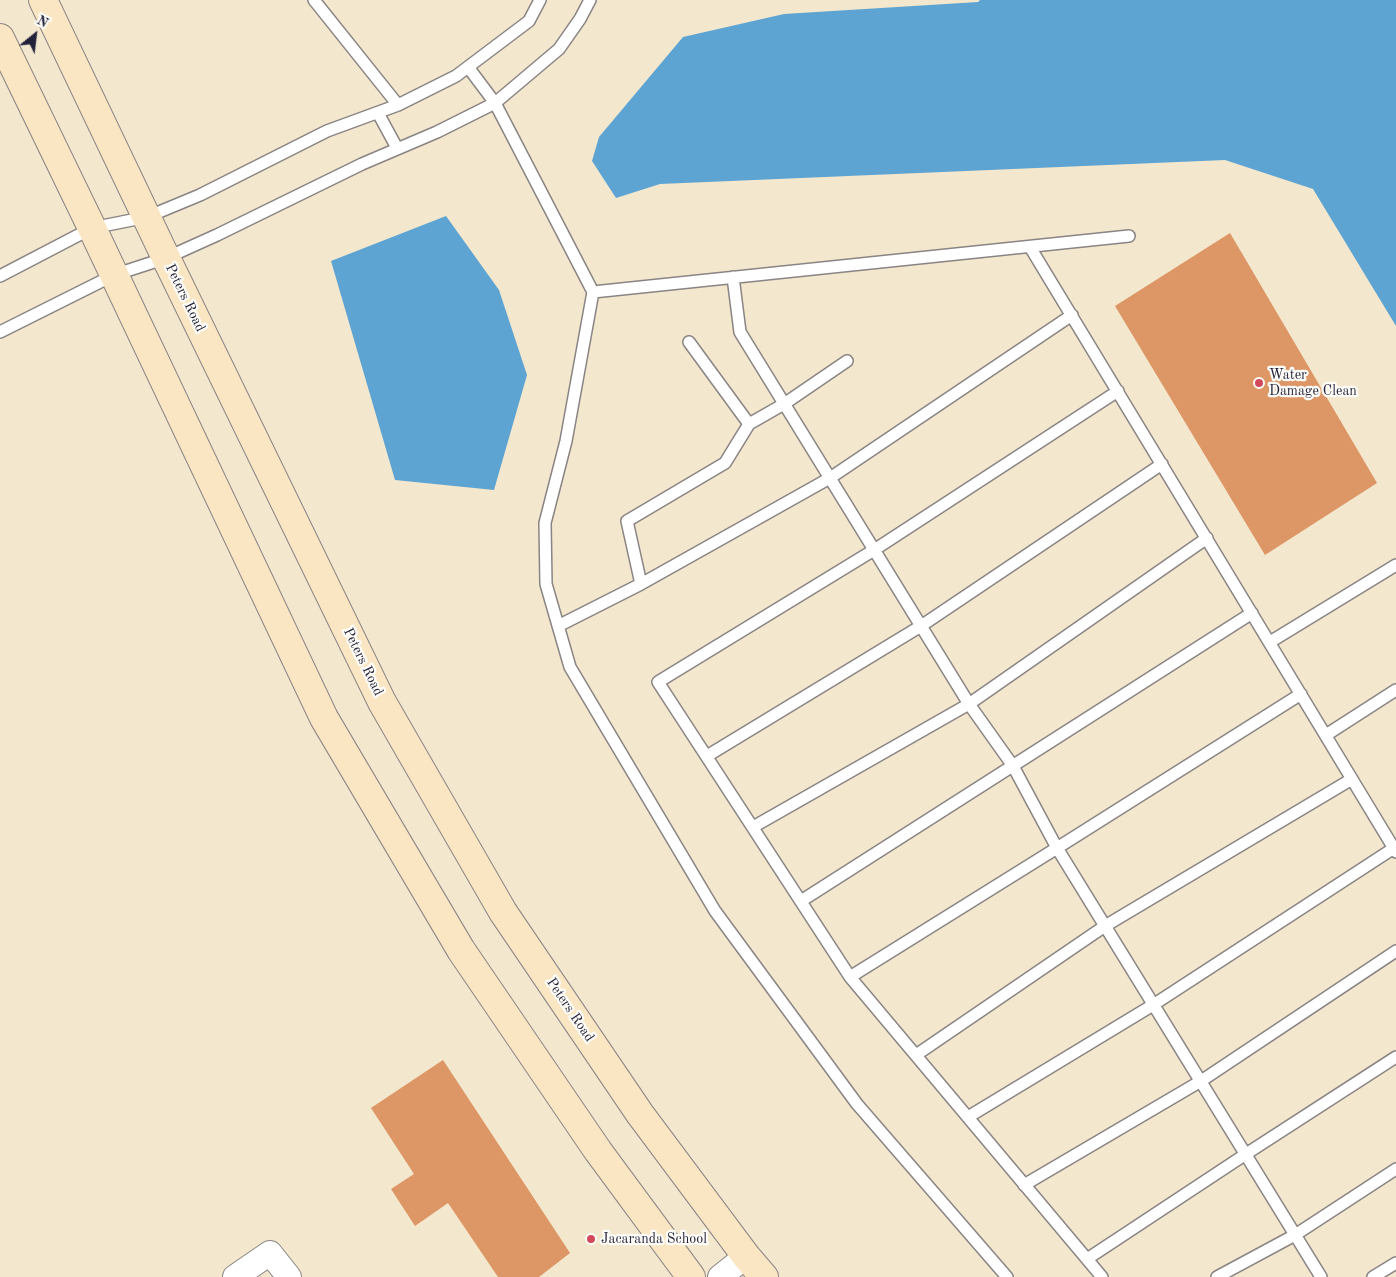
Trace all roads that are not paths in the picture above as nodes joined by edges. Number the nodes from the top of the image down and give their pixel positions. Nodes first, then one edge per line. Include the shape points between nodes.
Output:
1 (43, 0) edge
2 (314, 0) edge
3 (540, 0) edge
4 (590, 0) edge
5 (0, 38) edge
6 (468, 67) junction
7 (495, 102) junction
8 (398, 105) junction
9 (378, 113) junction
10 (397, 148) junction
11 (147, 217) junction
12 (92, 228) junction
13 (1129, 236) dead end
14 (1030, 246) junction
15 (166, 258) junction
16 (114, 275) junction
17 (0, 276) edge
18 (733, 277) junction
19 (593, 292) junction
20 (1072, 315) junction
21 (0, 332) edge
22 (690, 342) dead end
23 (847, 361) dead end
24 (1118, 391) junction
25 (784, 404) junction
26 (749, 424) junction
27 (1162, 464) junction
28 (830, 478) junction
29 (1206, 538) junction
30 (874, 550) junction
31 (1396, 565) edge
32 (641, 584) junction
33 (1252, 613) junction
34 (558, 626) junction
35 (921, 626) junction
36 (1270, 642) junction
37 (1396, 690) edge
38 (1301, 694) junction
39 (969, 704) junction
40 (1326, 735) junction
41 (707, 756) junction
42 (1013, 766) junction
43 (1352, 779) junction
44 (752, 827) junction
45 (1057, 848) junction
46 (1395, 850) edge
47 (801, 901) junction
48 (1105, 926) junction
49 (1396, 951) edge
50 (850, 977) junction
51 (1153, 1005) junction
52 (916, 1055) junction
53 (1396, 1057) edge
54 (1201, 1081) junction
55 (968, 1117) junction
56 (1246, 1154) junction
57 (1396, 1169) edge
58 (1024, 1185) junction
59 (1295, 1235) junction
60 (746, 1256) junction
61 (1087, 1259) junction
62 (1396, 1263) edge
63 (235, 1277) edge
64 (290, 1277) edge
65 (691, 1277) edge
66 (720, 1277) edge
67 (764, 1277) edge
68 (1007, 1277) edge
69 (1102, 1277) edge
70 (1217, 1277) edge
71 (1320, 1277) edge
72 (1373, 1277) edge

1 - 11 main road, Peters Road
2 - 8 lane
3 - 6 lane via 529,21
4 - 7 lane via 559,48
5 - 12 main road
6 - 7 lane
6 - 8 lane
7 - 10 lane via 437,132
7 - 19 lane
8 - 9 lane
9 - 10 lane
9 - 11 lane via 327,131 200,195
10 - 15 lane
11 - 12 lane
11 - 15 main road, Peters Road
12 - 16 main road
12 - 17 lane
13 - 14 lane
14 - 18 lane
14 - 20 lane
15 - 16 lane
15 - 60 main road, Peters Road via 382,702 498,903 640,1114
16 - 21 lane
16 - 65 main road via 324,718 462,950 598,1151
18 - 19 lane
18 - 25 lane via 740,332
19 - 34 lane via 566,441 545,524 546,584
20 - 24 lane
20 - 28 lane
22 - 26 lane
23 - 25 lane
24 - 27 lane
24 - 30 lane
25 - 26 lane
25 - 28 lane
26 - 32 lane via 724,463 627,521
27 - 29 lane
27 - 35 lane
28 - 30 lane
28 - 32 lane
29 - 33 lane
29 - 39 lane
30 - 35 lane
30 - 41 lane via 658,682
31 - 36 lane
32 - 34 lane
33 - 36 lane
33 - 42 lane
34 - 68 lane via 570,668 715,911 857,1104
35 - 39 lane
35 - 41 lane
36 - 38 lane
37 - 40 lane
38 - 40 lane
38 - 45 lane
39 - 42 lane
39 - 44 lane
40 - 43 lane
41 - 44 lane
42 - 45 lane
42 - 47 lane
43 - 46 lane
43 - 48 lane
44 - 47 lane
45 - 48 lane
45 - 50 lane
46 - 51 lane
47 - 50 lane
48 - 51 lane
48 - 52 lane
49 - 54 lane
50 - 52 lane
51 - 54 lane
51 - 55 lane
52 - 55 lane
53 - 56 lane
54 - 56 lane
54 - 58 lane
55 - 58 lane
56 - 59 lane
56 - 61 lane
57 - 59 lane
58 - 61 lane
59 - 70 lane
59 - 71 lane
60 - 66 street
60 - 67 main road, Peters Road
61 - 69 lane
62 - 72 lane
63 - 64 street via 270,1253

